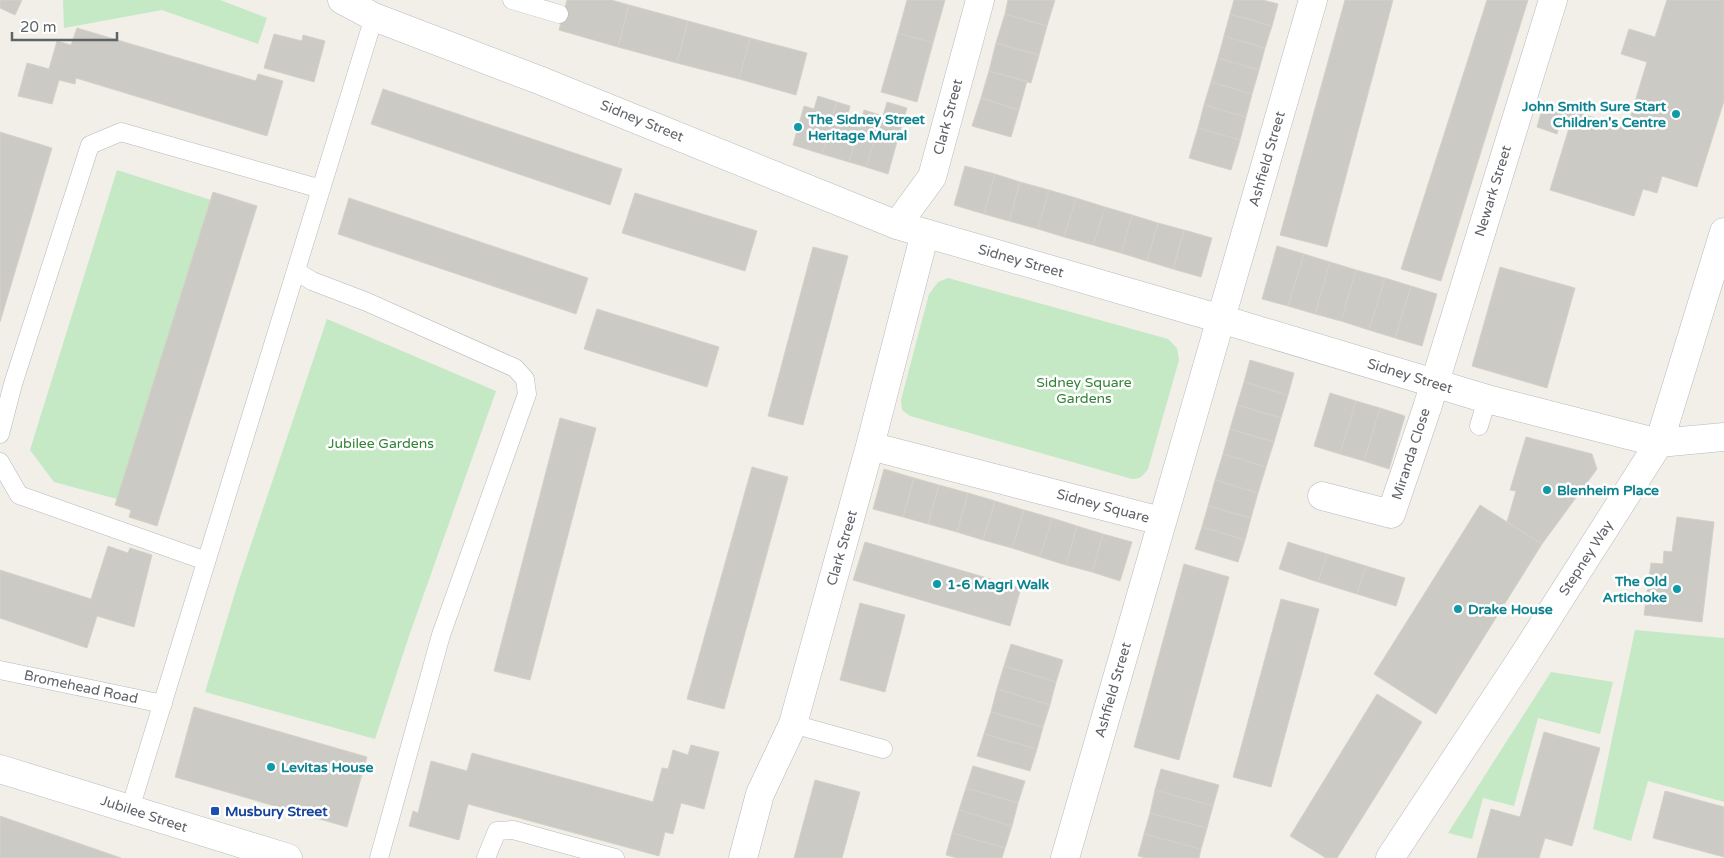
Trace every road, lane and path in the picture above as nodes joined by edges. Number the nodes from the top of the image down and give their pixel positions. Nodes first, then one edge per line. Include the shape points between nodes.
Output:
1 (512, 0) edge
2 (980, 0) edge
3 (1313, 0) edge
4 (1553, 0) edge
5 (345, 1) edge
6 (559, 14) dead end
7 (374, 16) junction
8 (320, 189) junction
9 (897, 225) junction
10 (1724, 232) edge
11 (925, 233) junction
12 (296, 271) junction
13 (1221, 319) junction
14 (1434, 383) junction
15 (1487, 399) junction
16 (1479, 426) dead end
17 (0, 434) edge
18 (1724, 437) edge
19 (1659, 443) junction
20 (870, 446) junction
21 (0, 462) edge
22 (1322, 496) dead end
23 (1161, 521) junction
24 (206, 561) junction
25 (0, 670) edge
26 (163, 704) junction
27 (793, 724) junction
28 (883, 748) dead end
29 (0, 769) edge
30 (130, 809) junction
31 (288, 858) edge
32 (379, 858) edge
33 (486, 858) edge
34 (615, 858) edge
35 (743, 858) edge
36 (1065, 858) edge
37 (1390, 858) edge

1 - 6 lane
2 - 9 street, Clark Street via 932,178
3 - 13 street, Ashfield Street
4 - 14 street, Newark Street
5 - 7 street, Sidney Street
7 - 8 lane
7 - 9 street, Sidney Street
8 - 12 lane
8 - 17 lane via 121,132 90,145
9 - 11 street, Sidney Street
10 - 19 street, Stepney Way
11 - 13 street, Sidney Street
11 - 20 street, Clark Street
12 - 24 lane
12 - 32 lane via 515,368 525,379 527,394 441,635
13 - 14 street, Sidney Street
13 - 23 street, Sidney Square
14 - 15 street, Sidney Street
14 - 22 street, Miranda Close via 1391,514
15 - 16 lane
15 - 19 street, Sidney Street
18 - 19 street, Sidney Street
19 - 37 street, Stepney Way
20 - 23 street, Sidney Square
20 - 27 street, Clark Street
21 - 24 lane via 18,495
23 - 36 street, Ashfield Street
24 - 26 lane
25 - 26 lane, Bromehead Road
26 - 30 lane
27 - 28 lane
27 - 35 street, Clark Street via 760,794
29 - 30 street, Jubilee Street
30 - 31 street, Jubilee Street
33 - 34 lane via 497,831 512,830

